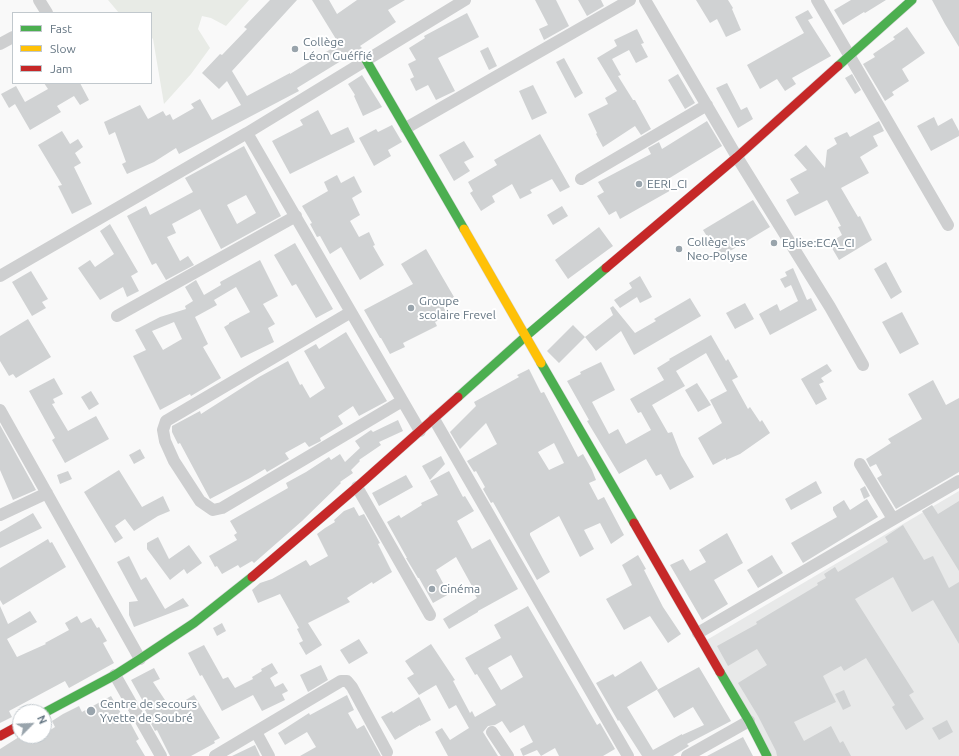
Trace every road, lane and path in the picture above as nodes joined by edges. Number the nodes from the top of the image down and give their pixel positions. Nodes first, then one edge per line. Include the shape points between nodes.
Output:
1 (39, 0) edge
2 (464, 0) edge
3 (630, 0) edge
4 (645, 0) edge
5 (817, 0) edge
6 (912, 0) edge
7 (46, 12) edge
8 (12, 38) edge
9 (0, 44) edge
10 (848, 56) junction
11 (366, 60) junction
12 (707, 105) junction
13 (406, 128) junction
14 (248, 133) junction
15 (737, 157) junction
16 (580, 179) dead end
17 (296, 216) junction
18 (948, 225) dead end
19 (0, 276) edge
20 (351, 312) junction
21 (117, 316) dead end
22 (526, 336) junction
23 (863, 365) dead end
24 (402, 401) junction
25 (0, 410) edge
26 (434, 419) junction
27 (420, 431) junction
28 (860, 464) dead end
29 (959, 481) edge
30 (357, 487) junction
31 (47, 493) junction
32 (0, 515) edge
33 (893, 519) junction
34 (430, 615) dead end
35 (698, 633) junction
36 (140, 660) junction
37 (115, 675) junction
38 (52, 709) edge
39 (749, 721) junction
40 (12, 730) edge
41 (256, 732) junction
42 (492, 732) dead end
43 (0, 736) edge
44 (387, 752) dead end
45 (161, 756) edge
46 (215, 756) edge
47 (269, 756) edge
48 (508, 756) edge
49 (628, 756) edge
50 (686, 756) edge
51 (767, 756) edge

1 - 7 street
2 - 11 street
3 - 13 street
4 - 12 street
5 - 10 street
6 - 10 main road
8 - 9 street
10 - 15 main road
10 - 18 street
11 - 13 main road
11 - 14 street
12 - 15 street
12 - 16 street
13 - 22 main road
14 - 17 street
14 - 19 street
15 - 22 main road
15 - 23 street
17 - 20 street
17 - 21 street
20 - 24 street
20 - 24 street via 166,421 163,430 165,441 174,461 200,501 213,510 222,508
22 - 26 main road
22 - 35 main road
24 - 27 street
25 - 31 street
26 - 27 main road
26 - 49 street
27 - 30 main road
28 - 33 street
29 - 33 street
30 - 34 street
30 - 36 main road via 218,605
31 - 32 street
31 - 36 street
33 - 35 street
35 - 39 main road
36 - 37 main road
37 - 38 main road
37 - 45 street
39 - 50 street
39 - 51 main road
40 - 43 main road
41 - 44 street via 340,681 347,681
41 - 46 street
41 - 47 street
42 - 48 street

